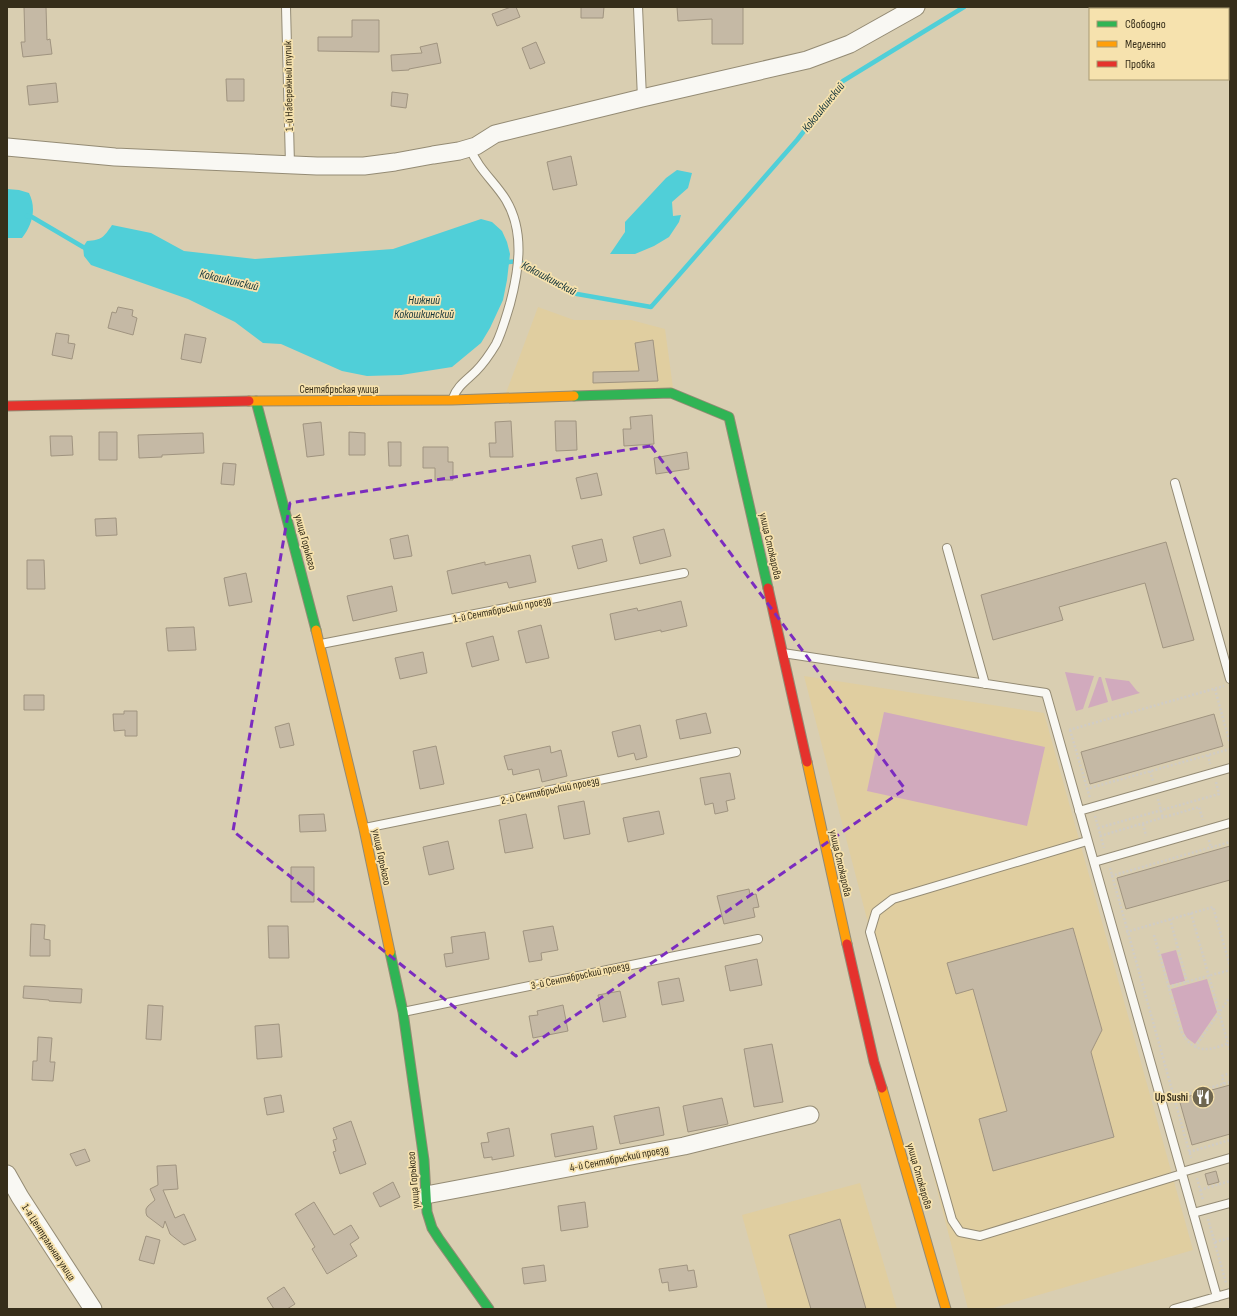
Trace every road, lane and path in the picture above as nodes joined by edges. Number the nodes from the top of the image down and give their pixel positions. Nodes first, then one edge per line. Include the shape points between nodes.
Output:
1 (286, 7) edge
2 (638, 7) edge
3 (916, 7) edge
4 (642, 98) junction
5 (7, 147) edge
6 (470, 148) junction
7 (290, 165) junction
8 (452, 400) junction
9 (256, 401) junction
10 (7, 406) edge
11 (729, 417) joint
12 (1175, 483) dead end
13 (947, 548) dead end
14 (684, 573) dead end
15 (320, 644) junction
16 (782, 653) junction
17 (1230, 679) edge
18 (985, 684) junction
19 (1230, 684) edge
20 (1214, 689) junction
21 (1070, 730) junction
22 (1057, 733) junction
23 (1230, 744) edge
24 (1230, 748) edge
25 (736, 752) dead end
26 (1208, 755) junction
27 (1230, 768) edge
28 (1213, 773) junction
29 (1087, 789) junction
30 (1074, 793) junction
31 (1092, 807) junction
32 (1079, 811) junction
33 (1230, 823) edge
34 (1098, 828) junction
35 (364, 829) junction
36 (1206, 830) junction
37 (1100, 836) junction
38 (1088, 841) junction
39 (1230, 842) edge
40 (1211, 848) junction
41 (1107, 858) junction
42 (1094, 862) junction
43 (1112, 876) junction
44 (1099, 879) junction
45 (1191, 913) junction
46 (1170, 919) junction
47 (1127, 931) junction
48 (1114, 935) junction
49 (1154, 935) dead end
50 (758, 939) dead end
51 (1230, 966) edge
52 (1230, 970) edge
53 (1209, 976) junction
54 (1188, 982) junction
55 (1168, 987) junction
56 (1230, 996) edge
57 (402, 1012) junction
58 (1219, 1012) junction
59 (1229, 1042) edge
60 (1195, 1047) junction
61 (1230, 1051) edge
62 (1230, 1073) edge
63 (1230, 1082) edge
64 (1224, 1084) junction
65 (1174, 1098) junction
66 (810, 1115) dead end
67 (1230, 1140) edge
68 (1189, 1152) junction
69 (1177, 1155) junction
70 (1230, 1158) edge
71 (1194, 1168) junction
72 (1182, 1173) junction
73 (7, 1174) edge
74 (1230, 1181) edge
75 (1200, 1190) junction
76 (426, 1195) junction
77 (1230, 1203) edge
78 (1206, 1210) junction
79 (1194, 1213) junction
80 (1230, 1238) edge
81 (1215, 1242) junction
82 (1230, 1293) edge
83 (1217, 1297) junction
84 (93, 1309) edge
85 (489, 1309) edge
86 (946, 1309) edge
87 (1174, 1309) edge

1 - 7 lane, 1-й Набережный тупик
2 - 4 lane
3 - 4 street via 850,44 821,55
4 - 6 street via 495,134
5 - 7 street via 115,157
6 - 7 street via 382,164
6 - 8 lane via 510,207 518,236 519,261 507,314 496,342 476,371 457,388
8 - 9 street, Сентябрьская улица
8 - 11 street, Сентябрьская улица via 671,393
9 - 10 street, Сентябрьская улица
9 - 15 street, улица Горького
11 - 16 street, улица Стожарова
12 - 17 lane
13 - 18 lane
14 - 15 lane, 1-й Сентябрьский проезд
15 - 35 street, улица Горького
16 - 18 lane
16 - 86 street, улица Стожарова via 874,1062
18 - 22 lane via 1046,693
19 - 20 path
20 - 21 path
20 - 23 path
21 - 22 path
21 - 29 path
22 - 30 lane
24 - 26 path
25 - 35 lane, 2-й Сентябрьский проезд
26 - 28 path
26 - 29 path
27 - 28 lane
28 - 31 lane
28 - 34 path via 1219,794
29 - 30 path
29 - 31 path
30 - 32 lane
31 - 32 lane
31 - 34 path
32 - 38 lane
33 - 36 lane
34 - 37 path
35 - 57 street, улица Горького
36 - 37 path via 1199,808
36 - 40 path
36 - 41 lane
37 - 41 path
38 - 42 lane
38 - 72 lane via 893,899 876,912 870,932 874,947 952,1220 960,1232 980,1236
39 - 40 path
40 - 43 path
41 - 42 lane
41 - 43 path
42 - 44 lane
43 - 44 path
43 - 47 path
44 - 48 lane
45 - 46 path
45 - 51 path via 1213,907
45 - 53 path
46 - 47 path
46 - 54 path
47 - 48 path
47 - 65 path
48 - 69 lane
49 - 55 path
50 - 57 lane, 3-й Сентябрьский проезд
52 - 53 path
53 - 54 path
53 - 58 path
54 - 55 path
55 - 60 path via 1184,1038
56 - 58 path
57 - 76 street, улица Горького via 424,1160
58 - 59 path
58 - 60 path
59 - 60 path via 1210,1050
59 - 61 path
62 - 64 path via 1222,1076
63 - 64 path
64 - 65 path
65 - 68 path
66 - 76 street, 4-й Сентябрьский проезд via 684,1146
67 - 68 path
68 - 69 path
68 - 71 path
69 - 72 lane
70 - 71 lane
71 - 72 lane
71 - 75 path
72 - 79 lane
73 - 84 street, 1-я Центральная улица
74 - 75 path
75 - 78 path
76 - 85 street, улица Горького via 427,1212 432,1228
77 - 78 lane
78 - 79 lane
78 - 81 path
79 - 83 lane
80 - 81 path
81 - 82 path
82 - 83 lane
83 - 87 lane

